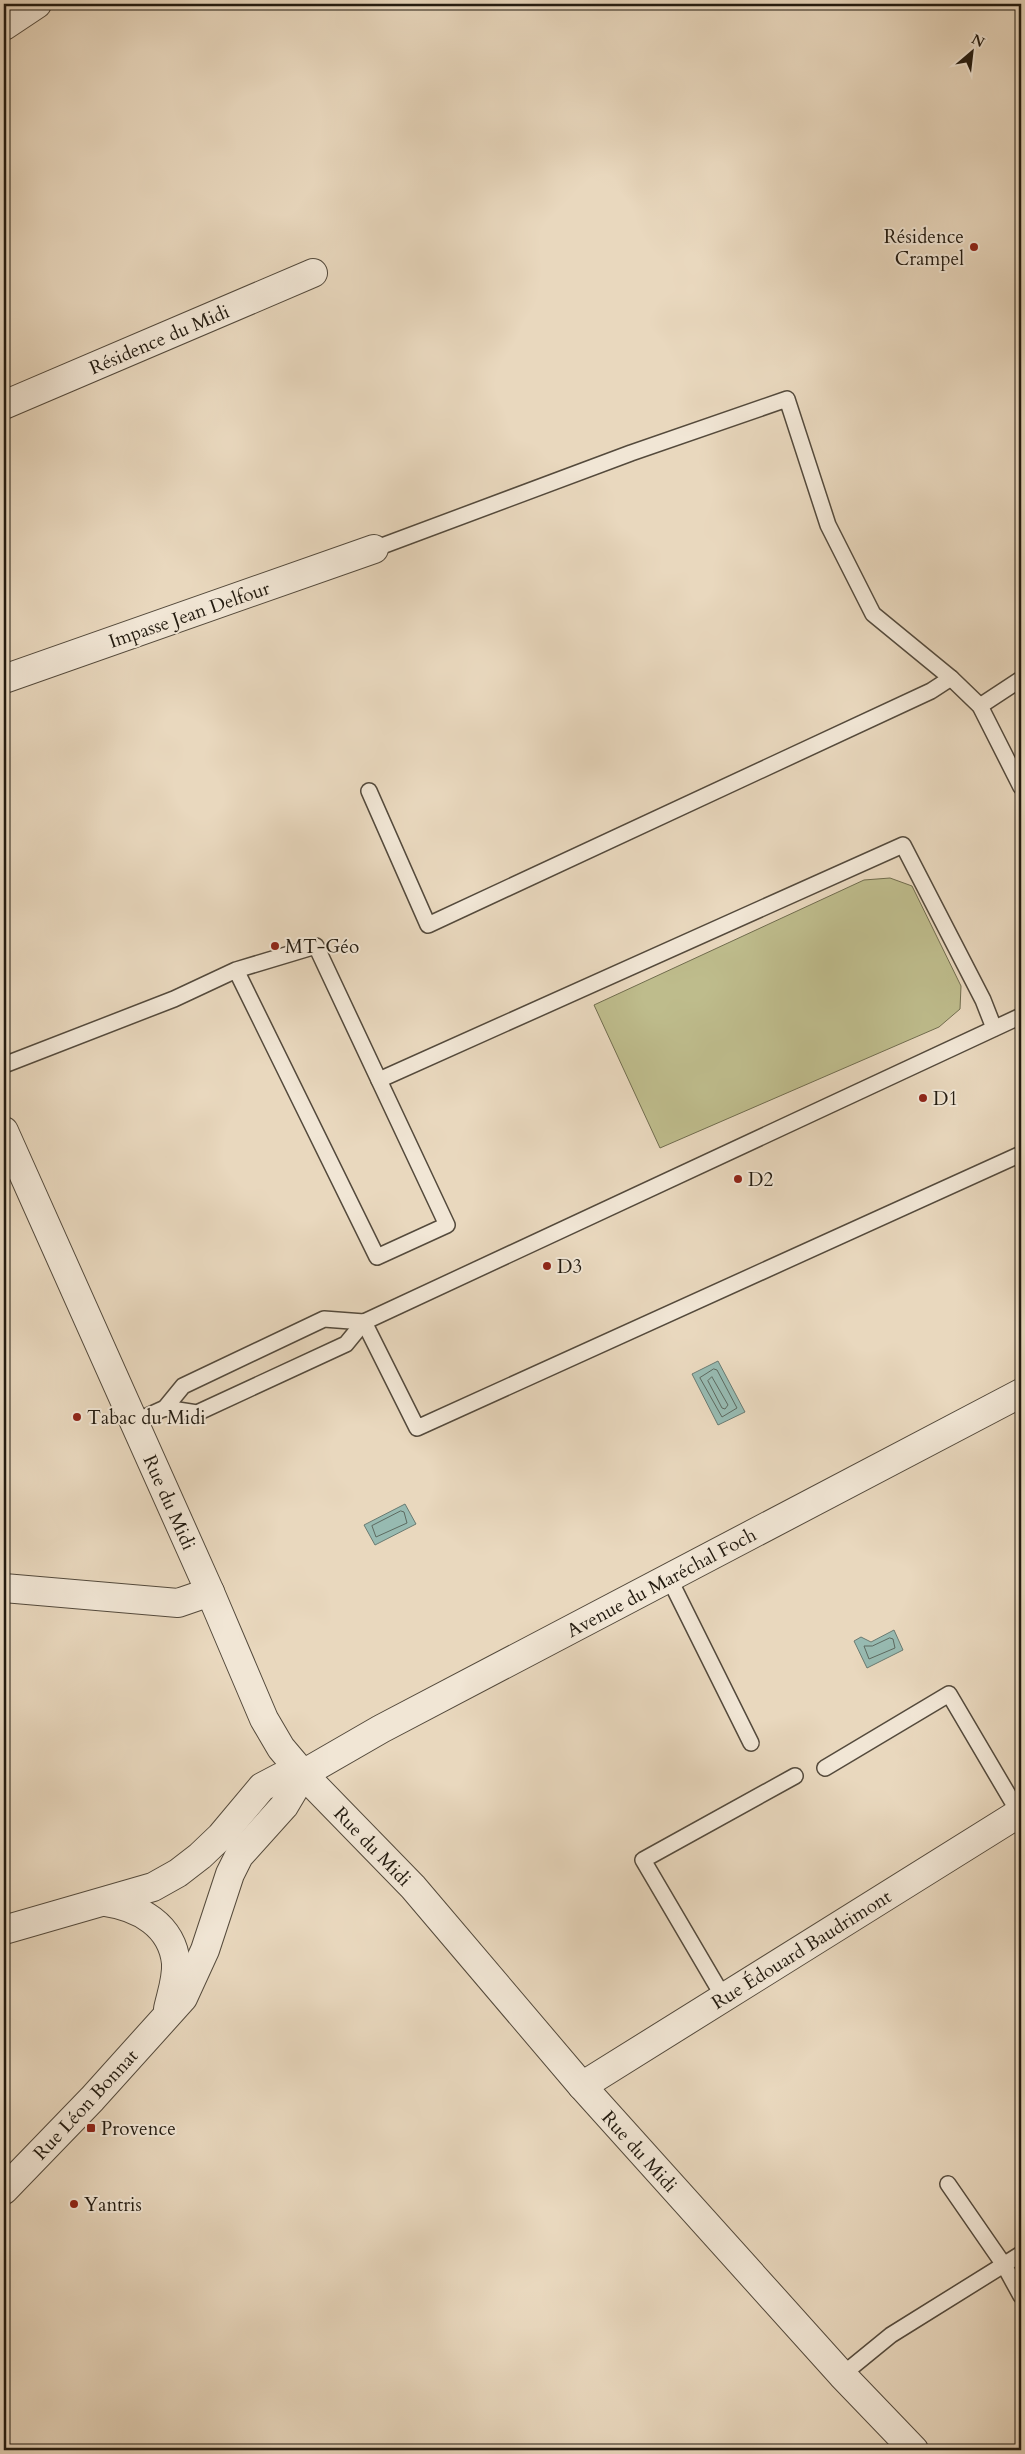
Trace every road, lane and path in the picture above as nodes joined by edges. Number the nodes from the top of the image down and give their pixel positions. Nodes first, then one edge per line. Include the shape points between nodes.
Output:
1 (38, 4) edge
2 (4, 26) edge
3 (313, 273) dead end
4 (4, 405) edge
5 (374, 549) joint
6 (951, 678) junction
7 (4, 679) edge
8 (1021, 680) edge
9 (980, 706) junction
10 (1021, 787) edge
11 (369, 791) dead end
12 (236, 970) junction
13 (1021, 1016) edge
14 (994, 1028) junction
15 (4, 1066) edge
16 (379, 1080) junction
17 (5, 1137) edge
18 (1021, 1154) edge
19 (364, 1322) junction
20 (1021, 1393) edge
21 (165, 1408) junction
22 (134, 1422) junction
23 (669, 1578) junction
24 (4, 1588) edge
25 (210, 1592) junction
26 (751, 1743) dead end
27 (825, 1768) dead end
28 (302, 1774) junction
29 (795, 1776) dead end
30 (1020, 1813) edge
31 (105, 1902) junction
32 (4, 1930) edge
33 (724, 1998) junction
34 (166, 2018) junction
35 (582, 2086) junction
36 (948, 2184) dead end
37 (4, 2190) edge
38 (1021, 2254) edge
39 (1004, 2265) junction
40 (1021, 2296) edge
41 (842, 2375) junction
42 (914, 2450) edge

1 - 2 street
3 - 4 street, Résidence du Midi
5 - 6 lane via 787,399 828,526 873,614
5 - 7 street, Impasse Jean Delfour
6 - 9 lane
6 - 11 lane via 931,691 428,926
8 - 9 lane
9 - 10 lane
12 - 15 lane via 174,999
12 - 16 lane via 316,946
12 - 16 lane via 377,1257 447,1225
13 - 14 lane
14 - 16 lane via 902,845
14 - 19 lane
17 - 22 street, Rue du Midi
18 - 19 lane via 417,1428
19 - 21 lane via 324,1319 183,1386
19 - 21 lane via 346,1344 196,1413
20 - 23 street, Avenue du Maréchal Foch
21 - 22 lane
22 - 25 street, Rue du Midi
23 - 26 lane
23 - 28 street, Avenue du Maréchal Foch via 381,1728
24 - 25 street via 178,1603
25 - 28 street, Rue du Midi via 264,1718
27 - 30 lane via 949,1694
28 - 31 street via 281,1777 262,1787 221,1836 178,1873 153,1886
28 - 34 street, Rue Léon Bonnat via 284,1806 238,1856 193,1980
28 - 35 street, Rue du Midi via 413,1887
29 - 33 lane via 643,1860
30 - 33 street, Rue Édouard Baudrimont
31 - 32 street
31 - 34 street via 136,1910 152,1920 172,1946 176,1964
33 - 35 street, Rue Édouard Baudrimont
34 - 37 street, Rue Léon Bonnat
35 - 41 street, Rue du Midi
36 - 39 lane
38 - 39 lane
39 - 40 lane
39 - 41 lane via 891,2335
41 - 42 street, Rue du Midi

